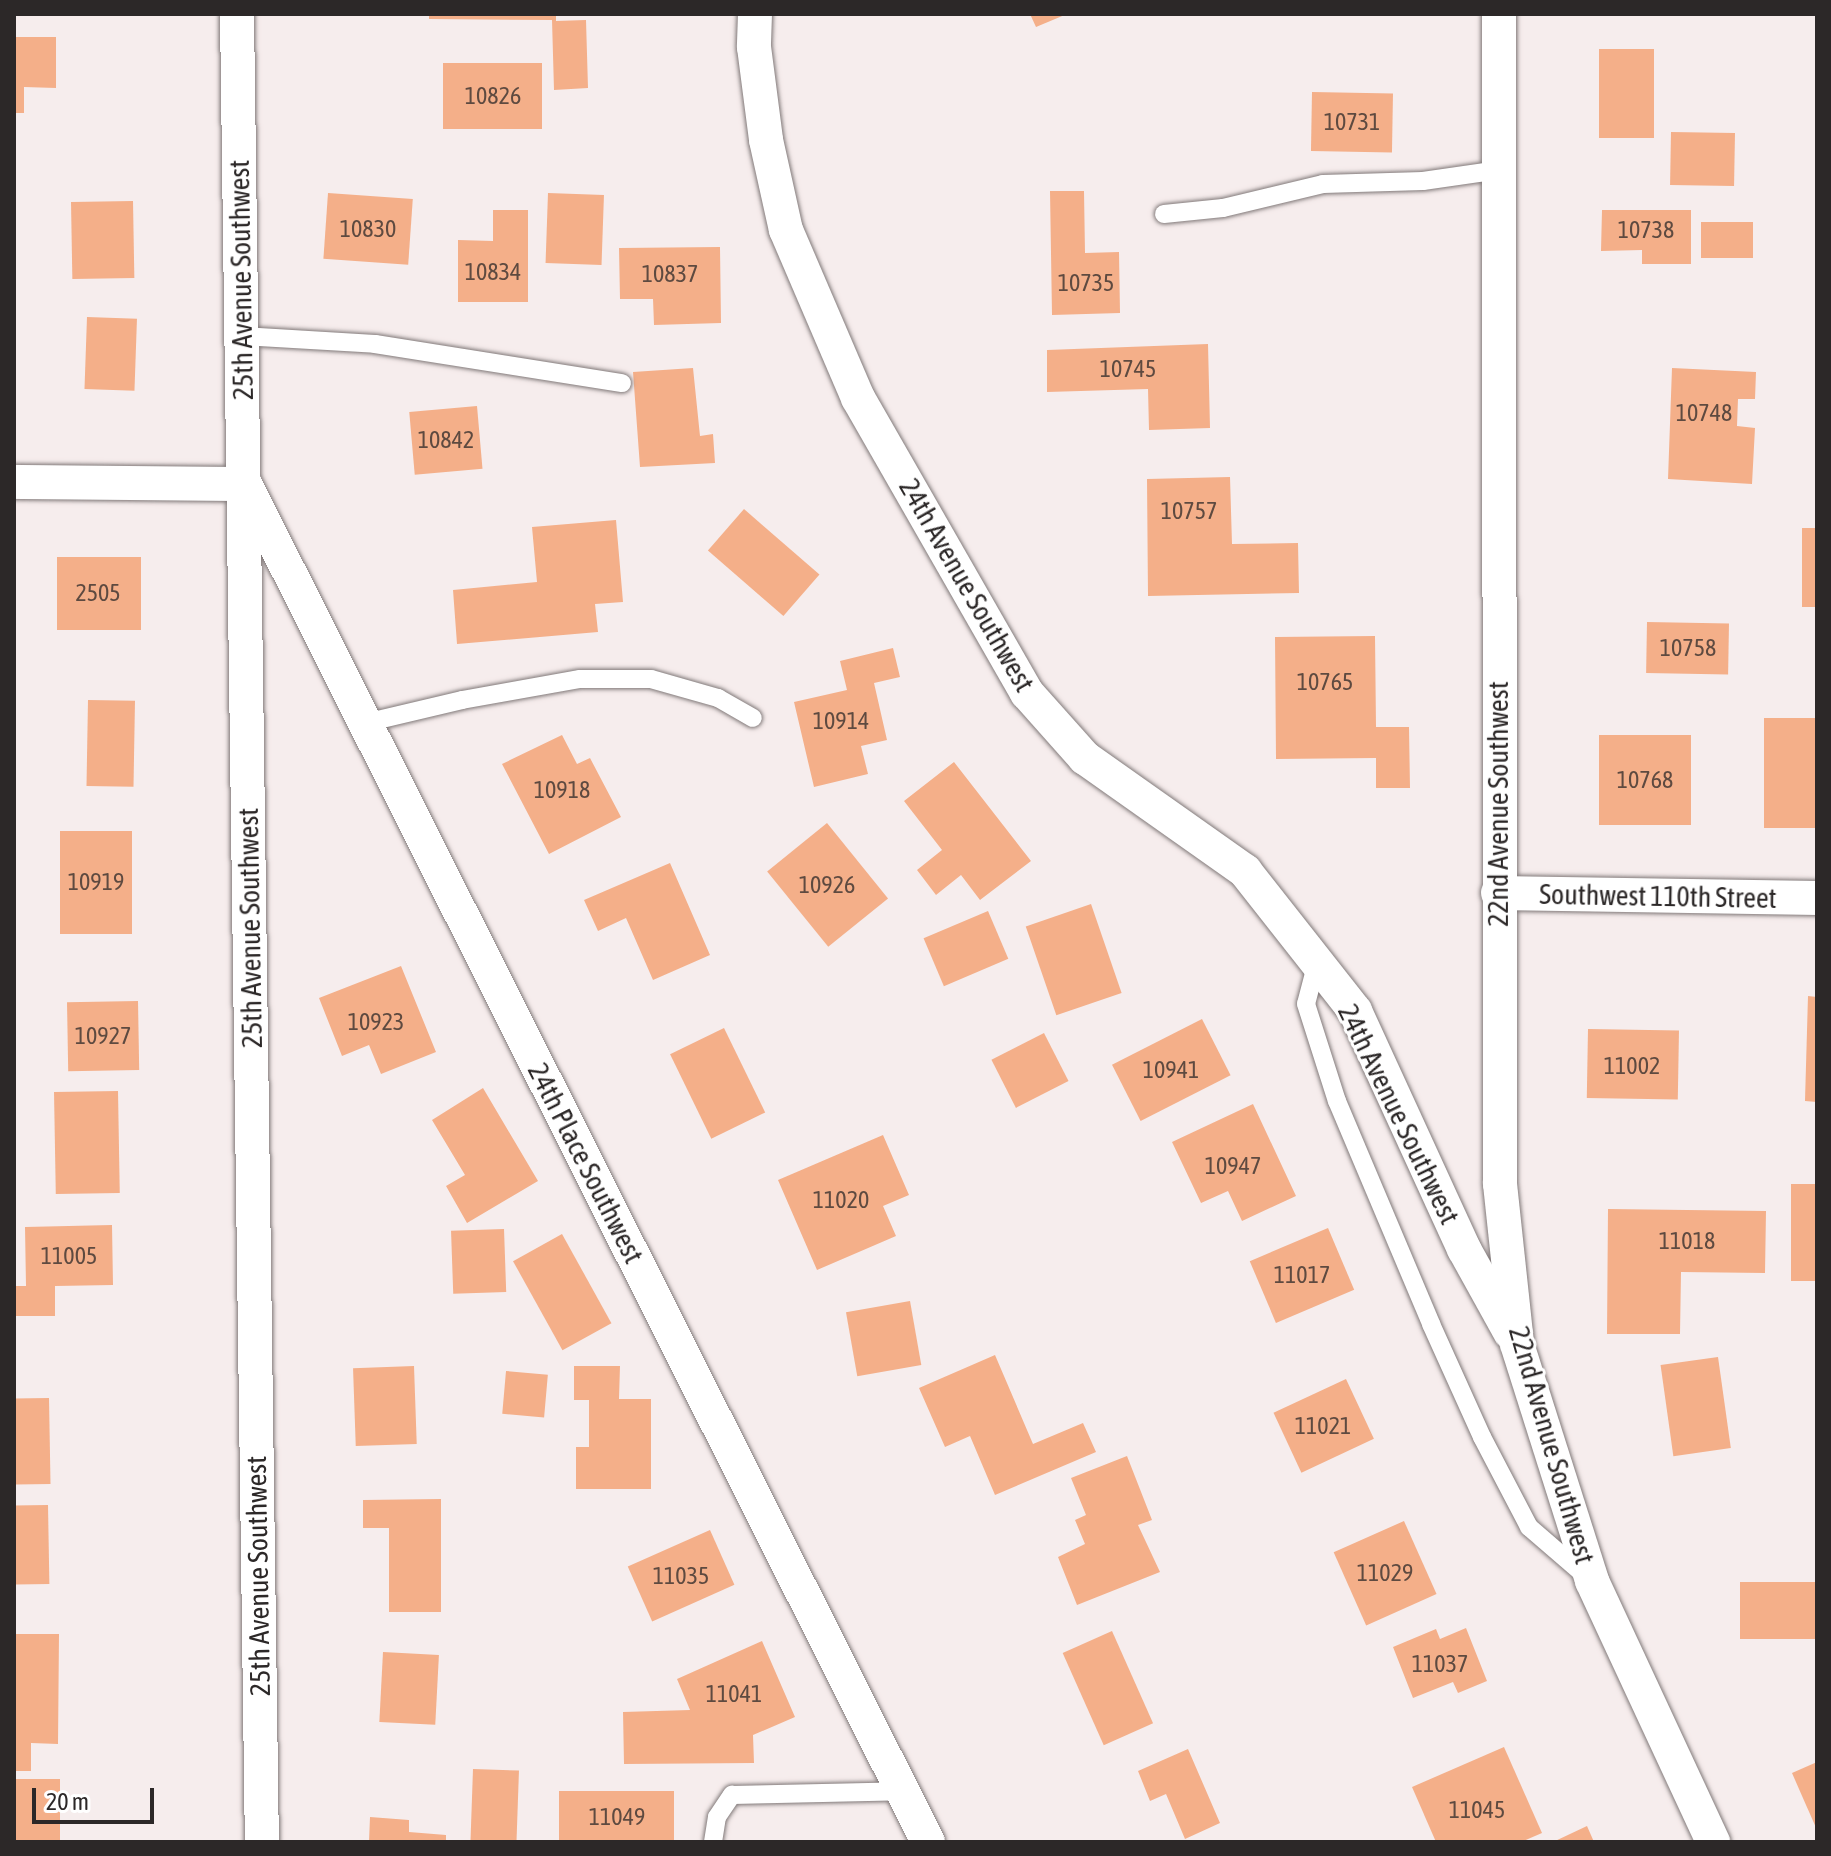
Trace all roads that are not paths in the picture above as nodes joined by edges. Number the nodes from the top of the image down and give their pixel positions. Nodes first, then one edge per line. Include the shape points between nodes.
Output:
1 (237, 14) edge
2 (755, 14) edge
3 (1499, 14) edge
4 (1499, 170) junction
5 (1164, 214) dead end
6 (242, 336) junction
7 (622, 383) dead end
8 (14, 482) edge
9 (245, 484) junction
10 (753, 718) dead end
11 (365, 723) junction
12 (1498, 893) junction
13 (1817, 898) edge
14 (1317, 962) junction
15 (1517, 1344) junction
16 (1592, 1581) junction
17 (902, 1791) junction
18 (262, 1842) edge
19 (713, 1842) edge
20 (928, 1842) edge
21 (1713, 1842) edge

1 - 6 street, 25th Avenue Southwest
2 - 14 street, 24th Avenue Southwest via 766,140 786,230 858,398 1027,693 1085,758 1245,871
3 - 4 street, 22nd Avenue Southwest
4 - 5 lane via 1423,181 1323,184 1223,208
4 - 12 street, 22nd Avenue Southwest
6 - 7 lane via 375,344
6 - 9 street, 25th Avenue Southwest
8 - 9 street
9 - 11 street, 24th Place Southwest
9 - 18 street, 25th Avenue Southwest
10 - 11 lane via 718,698 651,679 580,679
11 - 17 street, 24th Place Southwest
12 - 13 street, Southwest 110th Street
12 - 15 street, 22nd Avenue Southwest via 1500,1184
14 - 15 street, 24th Avenue Southwest via 1355,1011 1464,1249
14 - 16 lane, 22nd Avenue Southwest via 1306,1004 1337,1101 1431,1324 1529,1527
15 - 16 street, 22nd Avenue Southwest
16 - 21 street, 22nd Avenue Southwest
17 - 19 lane via 732,1795 717,1817
17 - 20 street, 24th Place Southwest

